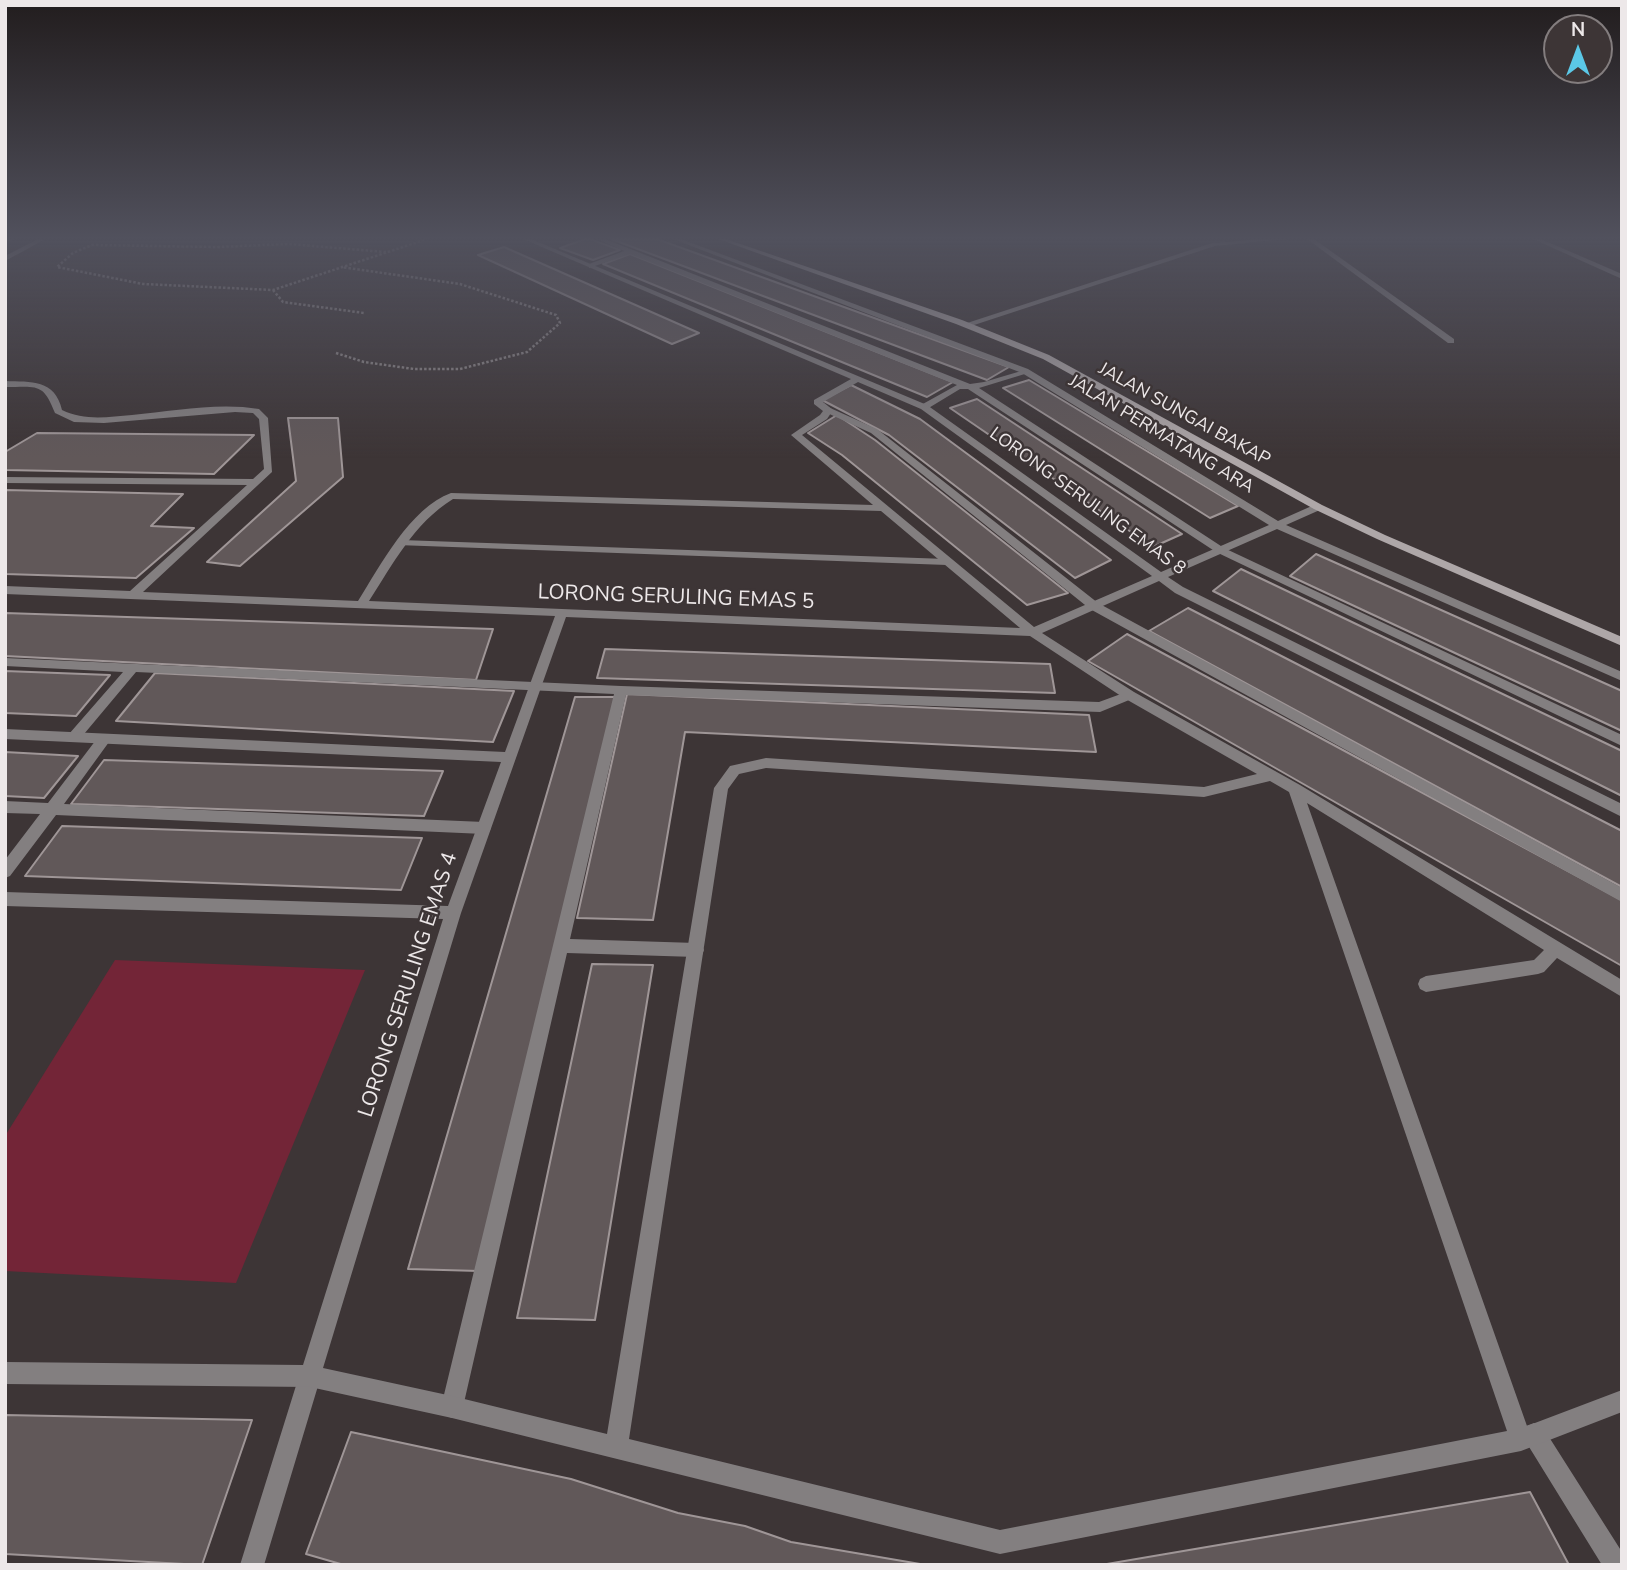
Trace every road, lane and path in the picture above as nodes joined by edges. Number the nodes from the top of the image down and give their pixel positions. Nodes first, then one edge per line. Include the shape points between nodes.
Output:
1 (359, 312) edge
2 (545, 312) edge
3 (701, 312) edge
4 (784, 312) edge
5 (870, 312) edge
6 (929, 312) edge
7 (1004, 312) edge
8 (1411, 312) edge
9 (364, 313) dead end
10 (965, 325) junction
11 (1451, 341) dead end
12 (336, 353) dead end
13 (1025, 371) junction
14 (857, 379) junction
15 (5, 384) edge
16 (971, 387) junction
17 (924, 407) junction
18 (828, 410) junction
19 (5, 480) edge
20 (258, 482) junction
21 (1318, 507) junction
22 (886, 508) junction
23 (1277, 525) junction
24 (401, 543) junction
25 (1220, 550) junction
26 (947, 562) junction
27 (1160, 576) junction
28 (5, 590) edge
29 (134, 594) junction
30 (362, 603) junction
31 (1094, 606) junction
32 (562, 612) junction
33 (1033, 632) junction
34 (1622, 642) edge
35 (5, 662) edge
36 (133, 668) junction
37 (1622, 677) edge
38 (535, 687) junction
39 (621, 690) junction
40 (1129, 695) junction
41 (5, 734) edge
42 (74, 737) junction
43 (104, 739) junction
44 (1622, 741) edge
45 (510, 757) junction
46 (1271, 776) junction
47 (1295, 789) junction
48 (5, 807) edge
49 (52, 809) junction
50 (1622, 811) edge
51 (484, 828) junction
52 (5, 873) edge
53 (1622, 896) edge
54 (5, 898) edge
55 (453, 913) junction
56 (560, 946) junction
57 (1555, 949) junction
58 (696, 950) junction
59 (1426, 984) dead end
60 (1622, 989) edge
61 (5, 1373) edge
62 (310, 1376) junction
63 (1622, 1401) edge
64 (452, 1407) junction
65 (1528, 1437) junction
66 (615, 1449) junction
67 (252, 1565) edge
68 (1616, 1565) edge

1 - 9 path
2 - 12 path via 560,323 527,352 460,369 414,369
3 - 14 street, LORONG SERULING EMAS 8
4 - 16 street
5 - 13 street, JALAN PERMATANG ARA
6 - 10 main road, JALAN SUNGAI BAKAP
7 - 10 street
8 - 11 street
10 - 21 main road, JALAN SUNGAI BAKAP via 1046,357
13 - 16 street
13 - 23 street, JALAN PERMATANG ARA
14 - 17 street, LORONG SERULING EMAS 8
14 - 18 street via 817,402
15 - 20 street via 48,388 57,396 58,411 74,419 256,411 262,418 269,470
16 - 17 street via 958,387
16 - 25 street
17 - 27 street, LORONG SERULING EMAS 8
18 - 22 street via 796,435
18 - 31 street via 874,431
19 - 20 street
20 - 29 street
21 - 23 street, LORONG SERULING EMAS 5
21 - 34 main road, JALAN SUNGAI BAKAP
22 - 24 street via 451,496 439,502
22 - 26 street
23 - 25 street, LORONG SERULING EMAS 5
23 - 37 street, JALAN PERMATANG ARA
24 - 26 street
24 - 30 street
25 - 27 street, LORONG SERULING EMAS 5
25 - 44 street
26 - 33 street
27 - 31 street, LORONG SERULING EMAS 5
27 - 50 street, LORONG SERULING EMAS 8 via 1179,590
28 - 29 street, LORONG SERULING EMAS 5
29 - 30 street, LORONG SERULING EMAS 5
30 - 32 street, LORONG SERULING EMAS 5
31 - 33 street, LORONG SERULING EMAS 5
31 - 53 street
32 - 33 street, LORONG SERULING EMAS 5
32 - 38 street, LORONG SERULING EMAS 4
33 - 40 street
35 - 36 street
36 - 38 street
36 - 42 street
38 - 39 street
38 - 45 street, LORONG SERULING EMAS 4
39 - 40 street via 1100,707
39 - 56 street
40 - 46 street
41 - 42 street
42 - 43 street
43 - 45 street
43 - 49 street
45 - 51 street, LORONG SERULING EMAS 4
46 - 47 street
46 - 58 street via 1204,792 766,763 735,769 721,788
47 - 57 street
47 - 65 street
48 - 49 street
49 - 51 street
49 - 52 street
51 - 55 street, LORONG SERULING EMAS 4
54 - 55 street
55 - 62 street, LORONG SERULING EMAS 4
56 - 58 street
56 - 64 street
57 - 59 street via 1538,967
57 - 60 street
58 - 66 street
61 - 62 street
62 - 64 street
62 - 67 street, LORONG SERULING EMAS 4
63 - 65 street
64 - 66 street
65 - 66 street via 1000,1542
65 - 68 street

